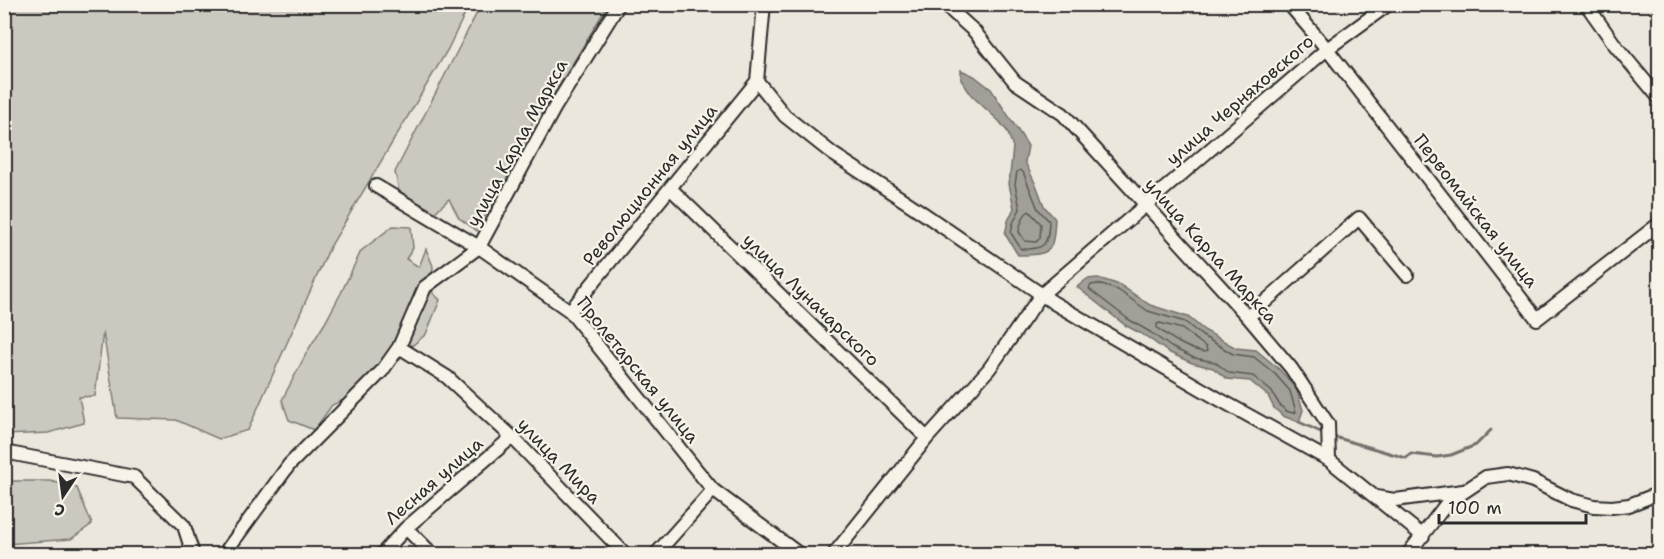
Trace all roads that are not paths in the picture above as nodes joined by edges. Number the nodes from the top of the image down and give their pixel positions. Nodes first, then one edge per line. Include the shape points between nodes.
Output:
1 (619, 4) edge
2 (764, 4) edge
3 (944, 4) edge
4 (1289, 4) edge
5 (1389, 4) edge
6 (1586, 4) edge
7 (1327, 49) junction
8 (757, 81) junction
9 (1659, 99) edge
10 (376, 186) dead end
11 (670, 188) junction
12 (1146, 205) junction
13 (1659, 223) edge
14 (479, 247) junction
15 (1407, 275) dead end
16 (1041, 295) junction
17 (570, 311) junction
18 (1248, 317) junction
19 (399, 347) junction
20 (512, 437) junction
21 (927, 438) junction
22 (4, 452) edge
23 (1329, 460) junction
24 (713, 490) junction
25 (1467, 490) junction
26 (1659, 493) edge
27 (1374, 496) junction
28 (406, 528) junction
29 (1423, 536) junction
30 (194, 555) edge
31 (224, 555) edge
32 (382, 555) edge
33 (432, 555) edge
34 (625, 555) edge
35 (656, 555) edge
36 (800, 555) edge
37 (834, 555) edge
38 (1408, 555) edge

1 - 14 street, улица Карла Маркса via 555,107
2 - 8 street
3 - 12 street, улица Карла Маркса via 974,31 1016,82 1062,114
4 - 7 street, Первомайская улица
5 - 7 street, улица Черняховского
6 - 9 street
7 - 12 street, улица Черняховского
7 - 13 street, Первомайская улица via 1537,319
8 - 11 street, Революционная улица
8 - 16 street via 785,116 833,154
10 - 14 street, Пролетарская улица
11 - 17 street, Революционная улица
11 - 21 street, улица Луначарского
12 - 16 street
12 - 18 street, улица Карла Маркса
14 - 17 street, Пролетарская улица
14 - 19 street, улица Карла Маркса via 425,287
15 - 18 street via 1359,218
16 - 21 street via 989,369
16 - 23 street
17 - 24 street, Пролетарская улица
18 - 23 street, улица Карла Маркса via 1291,368 1328,424
19 - 20 street, улица Мира via 447,377
19 - 31 street, улица Карла Маркса via 382,370 289,465
20 - 28 street, Лесная улица
20 - 34 street, улица Мира
21 - 37 street
22 - 30 street via 134,477 184,526
23 - 27 street
24 - 35 street
24 - 36 street, Пролетарская улица
25 - 26 street via 1486,477 1508,474 1594,506 1629,505
25 - 27 street via 1395,500
25 - 29 street via 1447,503
27 - 29 street
28 - 32 street, Лесная улица
28 - 33 street
29 - 38 street

